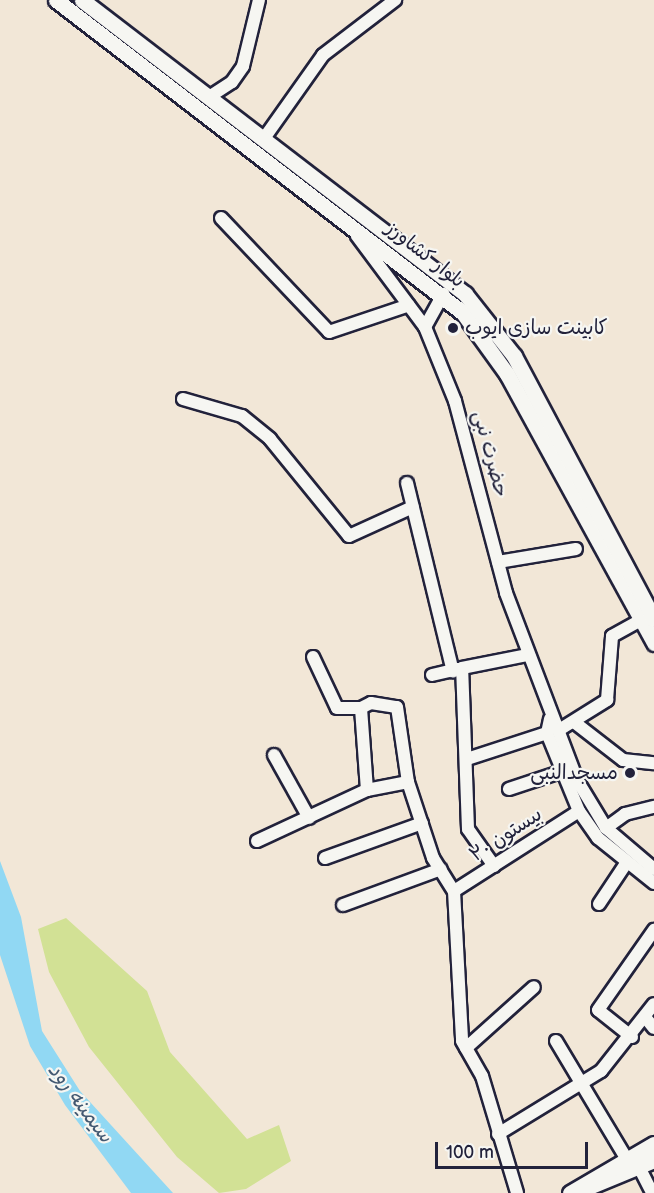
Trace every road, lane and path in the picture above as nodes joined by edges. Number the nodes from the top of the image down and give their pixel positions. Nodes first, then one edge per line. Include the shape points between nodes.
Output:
1 (56, 0) edge
2 (82, 0) edge
3 (259, 0) edge
4 (395, 0) edge
5 (209, 97) junction
6 (265, 137) junction
7 (221, 218) dead end
8 (346, 221) junction
9 (443, 294) junction
10 (409, 305) junction
11 (425, 327) junction
12 (183, 399) dead end
13 (407, 483) dead end
14 (413, 507) junction
15 (576, 549) dead end
16 (498, 562) junction
17 (624, 579) junction
18 (647, 620) edge
19 (654, 643) edge
20 (527, 655) junction
21 (313, 657) dead end
22 (458, 669) junction
23 (432, 675) dead end
24 (361, 708) junction
25 (574, 722) junction
26 (553, 732) junction
27 (274, 755) dead end
28 (467, 759) junction
29 (654, 763) edge
30 (560, 772) junction
31 (408, 782) junction
32 (509, 789) dead end
33 (367, 790) junction
34 (654, 807) edge
35 (579, 811) junction
36 (309, 818) junction
37 (422, 823) junction
38 (606, 828) junction
39 (257, 841) dead end
40 (326, 858) dead end
41 (627, 862) junction
42 (494, 866) junction
43 (441, 869) junction
44 (654, 869) edge
45 (654, 883) edge
46 (454, 891) junction
47 (599, 904) dead end
48 (343, 905) dead end
49 (654, 930) edge
50 (534, 987) dead end
51 (654, 1004) edge
52 (645, 1017) junction
53 (654, 1028) edge
54 (632, 1037) junction
55 (556, 1041) dead end
56 (466, 1048) junction
57 (584, 1082) junction
58 (498, 1134) junction
59 (654, 1144) edge
60 (654, 1160) edge
61 (633, 1163) junction
62 (517, 1193) edge
63 (571, 1193) edge
64 (652, 1193) edge

1 - 8 main road, بلوار کشاورز
2 - 5 main road, بلوار کشاورز
3 - 5 street via 243,66 232,82
4 - 6 street via 323,55
5 - 6 main road, بلوار کشاورز
6 - 17 main road, بلوار کشاورز via 428,262 491,323 514,356
7 - 10 street via 329,332
8 - 9 main road, بلوار کشاورز
8 - 10 street, حضرت نبی
9 - 11 street
9 - 17 main road, بلوار کشاورز via 507,374
10 - 11 street, حضرت نبی
11 - 16 street, حضرت نبی via 455,400
12 - 14 street via 242,416 270,438 349,536
13 - 14 street
14 - 22 street
15 - 16 street
16 - 20 street, حضرت نبی
17 - 18 main road, بلوار کشاورز
18 - 19 main road, بلوار کشاورز
18 - 25 street via 612,636 607,700
20 - 22 street
20 - 26 street, حضرت نبی
21 - 24 street via 337,708
22 - 23 street
22 - 28 street
24 - 31 street via 371,703 397,707
24 - 33 street
25 - 26 street
25 - 29 street via 623,760
26 - 28 street
26 - 30 street
26 - 38 street via 576,780
27 - 36 street
28 - 42 street via 468,830
30 - 32 street
30 - 35 street
31 - 33 street
31 - 37 street
33 - 36 street
34 - 38 street via 625,814
35 - 41 street
35 - 42 street, بیستون ۲۰
36 - 39 street
37 - 40 street
37 - 43 street
38 - 44 street
41 - 45 street
41 - 47 street
42 - 46 street, بیستون ۲۰
43 - 46 street
43 - 48 street
46 - 56 street via 454,973
49 - 54 street via 598,1010
50 - 56 street
51 - 52 street
52 - 53 street
52 - 54 street
54 - 57 street via 613,1061
55 - 57 street
56 - 58 street via 482,1076
57 - 58 street
57 - 61 street
58 - 62 street
59 - 61 main road
60 - 61 main road
61 - 63 main road
61 - 64 street

